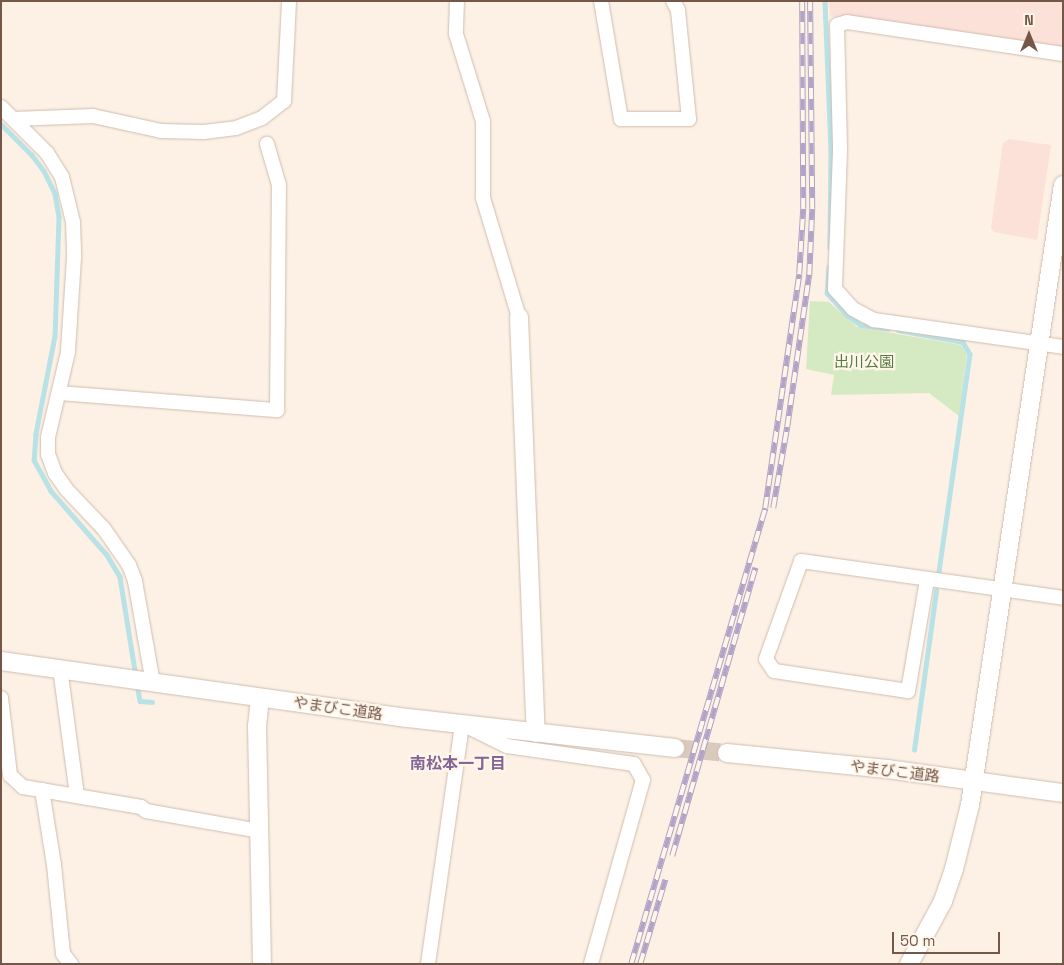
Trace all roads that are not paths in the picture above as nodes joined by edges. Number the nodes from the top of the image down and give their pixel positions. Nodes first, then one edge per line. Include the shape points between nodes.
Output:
1 (289, 1) edge
2 (457, 1) edge
3 (601, 1) edge
4 (673, 1) edge
5 (1063, 54) edge
6 (1, 107) edge
7 (13, 119) junction
8 (267, 144) dead end
9 (1063, 185) edge
10 (519, 316) joint
11 (1039, 343) junction
12 (1063, 347) edge
13 (60, 392) junction
14 (927, 580) junction
15 (1002, 590) junction
16 (1063, 598) edge
17 (1, 661) edge
18 (60, 668) junction
19 (150, 682) junction
20 (1, 698) edge
21 (260, 698) junction
22 (462, 724) junction
23 (536, 733) junction
24 (675, 748) tunnel mouth
25 (727, 753) tunnel mouth
26 (973, 782) junction
27 (42, 790) junction
28 (1063, 793) edge
29 (77, 796) junction
30 (259, 831) junction
31 (71, 964) edge
32 (262, 964) edge
33 (428, 964) edge
34 (591, 964) edge
35 (909, 964) edge

1 - 7 street via 284,102 262,118 236,128 204,132 161,131 93,116
2 - 10 street via 456,34 483,122 483,198
3 - 4 street via 621,119 689,119 678,10
5 - 11 street via 847,22 837,25 840,152 835,289 853,309 874,320
6 - 7 street
7 - 13 street via 46,153 62,177 69,198 74,258 68,352
8 - 13 street via 279,185 277,410
9 - 11 street
10 - 23 street
11 - 12 street
11 - 15 street
13 - 19 street via 48,437 48,454 66,489 104,528 129,565 135,581
14 - 14 street via 801,561 766,659 774,671 908,691
14 - 15 street
15 - 16 street
15 - 26 street
17 - 18 street, やまびこ道路
18 - 19 street, やまびこ道路
18 - 29 street
19 - 21 street, やまびこ道路
20 - 27 street via 10,775 23,787
21 - 22 street, やまびこ道路
21 - 30 street via 257,726
22 - 23 street, やまびこ道路
22 - 33 street
22 - 34 street via 507,746 634,764 643,780
23 - 24 street, やまびこ道路
25 - 26 street, やまびこ道路 via 888,769
26 - 28 street, やまびこ道路
26 - 35 street via 954,869 943,901
27 - 29 street
27 - 31 street via 54,865 62,954
29 - 30 street
30 - 32 street

